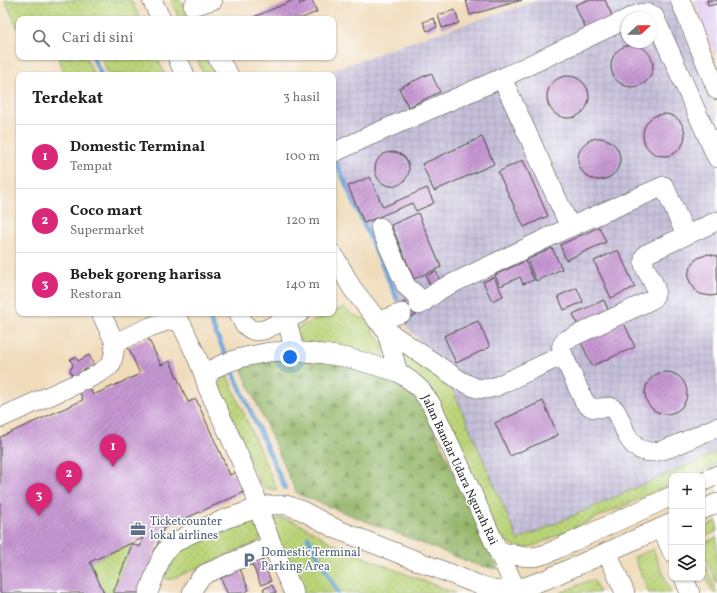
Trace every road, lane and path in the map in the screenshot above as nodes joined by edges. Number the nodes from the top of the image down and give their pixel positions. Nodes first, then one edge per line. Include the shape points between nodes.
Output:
1 (152, 0) edge
2 (213, 0) edge
3 (680, 0) edge
4 (194, 8) edge
5 (160, 16) edge
6 (621, 22) edge
7 (657, 23) edge
8 (178, 60) edge
9 (219, 60) edge
10 (184, 72) edge
11 (227, 72) edge
12 (502, 78) junction
13 (717, 90) edge
14 (336, 152) edge
15 (717, 158) edge
16 (717, 221) edge
17 (380, 227) dead end
18 (570, 227) junction
19 (686, 235) junction
20 (336, 259) edge
21 (402, 313) dead end
22 (102, 316) edge
23 (240, 316) edge
24 (293, 316) edge
25 (382, 325) junction
26 (115, 343) junction
27 (294, 351) junction
28 (564, 355) junction
29 (398, 372) junction
30 (206, 380) junction
31 (0, 418) edge
32 (717, 427) edge
33 (717, 475) edge
34 (705, 481) edge
35 (669, 497) edge
36 (717, 503) edge
37 (258, 508) junction
38 (704, 509) edge
39 (667, 526) edge
40 (272, 545) junction
41 (671, 545) edge
42 (498, 551) junction
43 (607, 552) junction
44 (685, 581) edge
45 (518, 591) edge
46 (148, 593) edge
47 (192, 593) edge
48 (294, 593) edge
49 (625, 593) edge
50 (690, 593) edge

1 - 5 street
2 - 4 street
3 - 13 street
6 - 12 street
7 - 15 street
8 - 10 street
9 - 11 street
12 - 14 street
12 - 18 street
16 - 19 street
17 - 18 street via 406,286 422,303 441,289
18 - 19 street via 664,186
19 - 28 street via 651,251 643,258 643,264 655,288 655,295 651,300 566,340 561,348
20 - 25 street via 352,288
21 - 25 street
22 - 26 street
23 - 24 street via 244,324 254,331 264,330
24 - 27 street via 290,332
25 - 28 street via 460,381 476,388 495,387
25 - 29 street
26 - 30 street via 167,321 179,322
26 - 31 street via 111,365 99,373
27 - 29 street, Jalan Bandar Udara Ngurah Rai via 349,358
27 - 30 street, Jalan Bandar Udara Ngurah Rai via 269,352 240,358 213,369
28 - 32 street via 587,406 614,410 632,444 639,449 651,453 665,450
29 - 42 street, Jalan Bandar Udara Ngurah Rai via 411,380 431,404
30 - 37 street via 255,494
33 - 34 street
35 - 42 street, Jalan Bandar Udara Ngurah Rai via 542,556 521,556
36 - 38 street
37 - 40 street
37 - 45 street via 286,505 336,529 479,585 500,591
37 - 46 street via 225,519 174,543 162,556
39 - 41 street
39 - 43 street
40 - 47 street via 205,574 197,581
40 - 48 street
42 - 45 street
43 - 45 street
43 - 49 street
44 - 50 street

